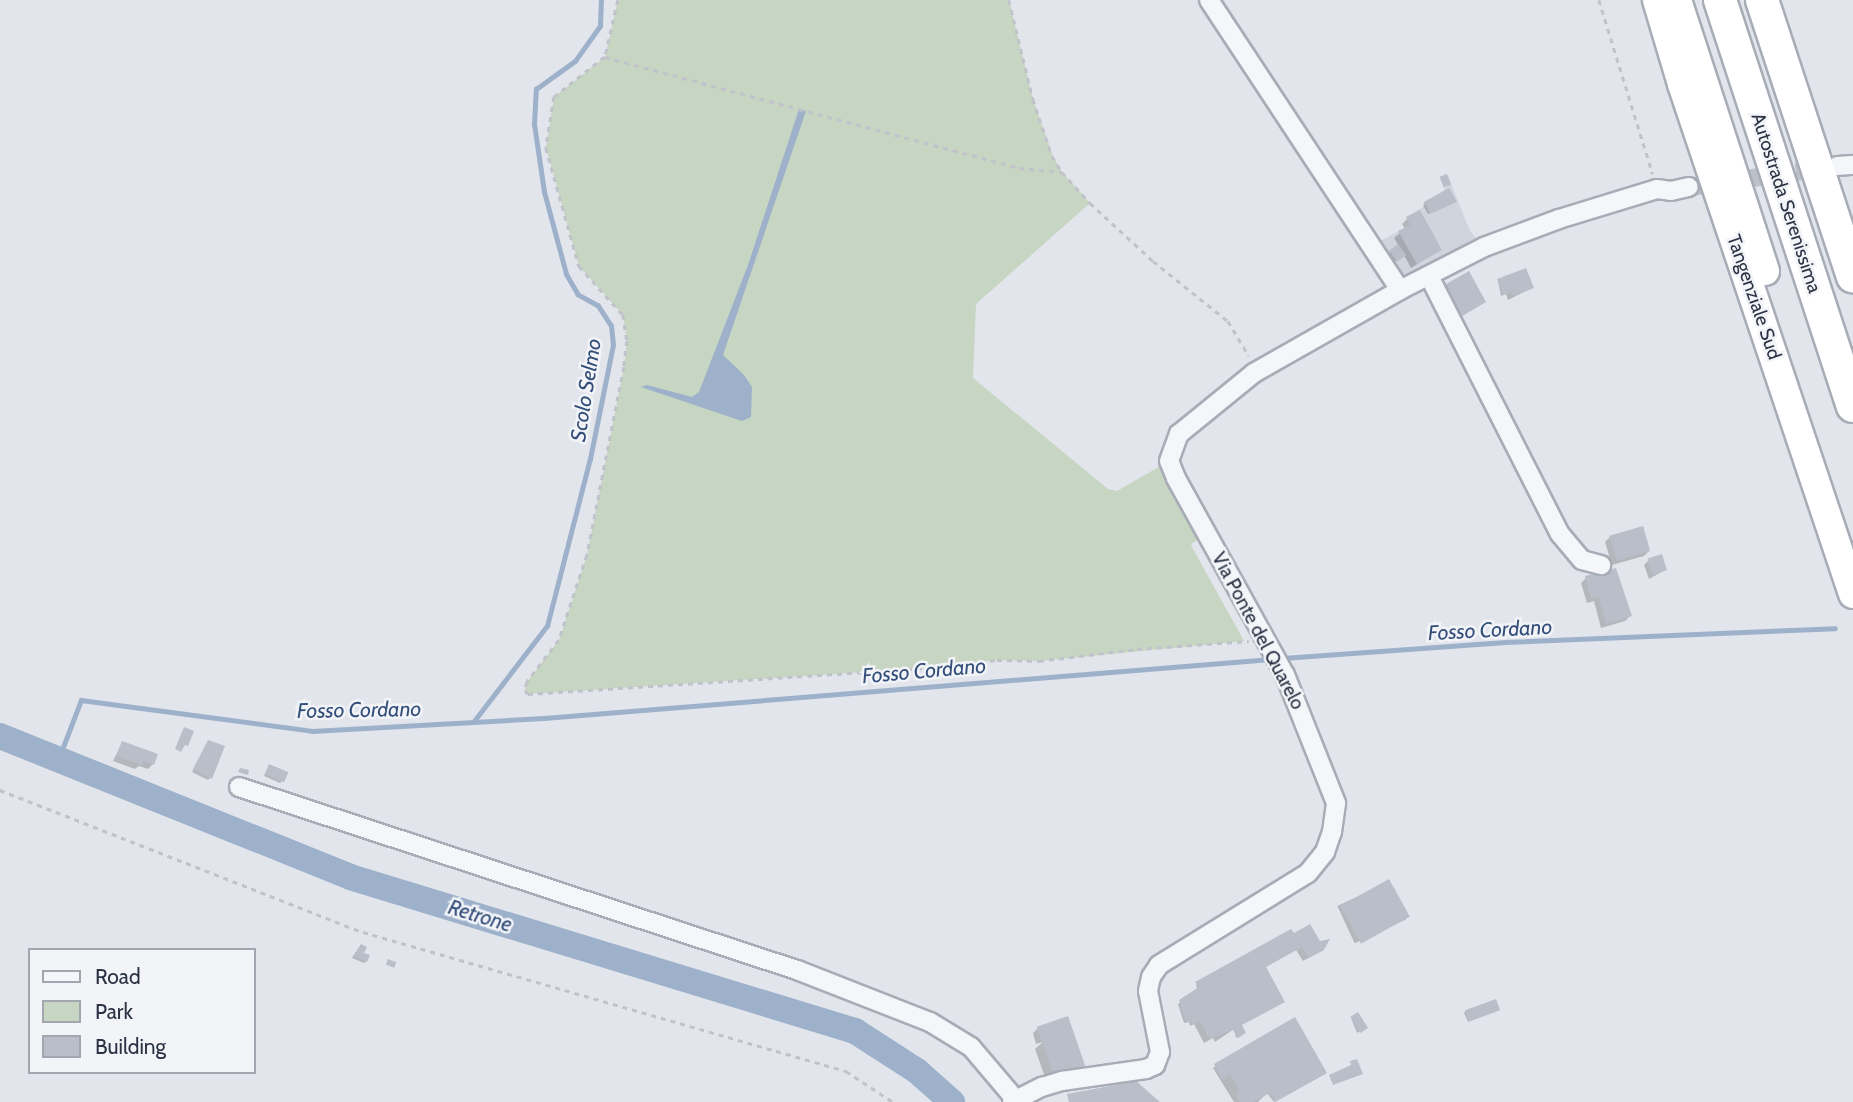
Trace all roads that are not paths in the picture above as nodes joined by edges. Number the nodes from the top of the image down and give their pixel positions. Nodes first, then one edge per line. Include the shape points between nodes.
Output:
1 (1209, 0) edge
2 (1657, 0) edge
3 (1677, 0) edge
4 (1720, 0) edge
5 (1762, 0) edge
6 (1689, 187) tunnel mouth
7 (1430, 276) junction
8 (1853, 276) edge
9 (1400, 290) junction
10 (1853, 406) edge
11 (1853, 533) edge
12 (1601, 565) dead end
13 (1853, 594) edge
14 (239, 787) dead end
15 (1014, 1101) edge

1 - 9 street
2 - 13 highway, Tangenziale Sud
3 - 11 highway, Tangenziale Sud
4 - 10 highway, Autostrada Serenissima
5 - 8 highway, Autostrada Serenissima
6 - 7 street, Via Ponte del Quarelo via 1657,189 1559,219 1484,247
7 - 9 street, Via Ponte del Quarelo
7 - 12 street via 1560,534 1582,560
9 - 15 street, Via Ponte del Quarelo via 1254,373 1179,435 1169,461 1285,675 1336,803 1325,852 1300,879 1159,965 1148,991 1160,1052 1155,1065 1062,1081
14 - 15 street via 796,970 930,1022 971,1047

